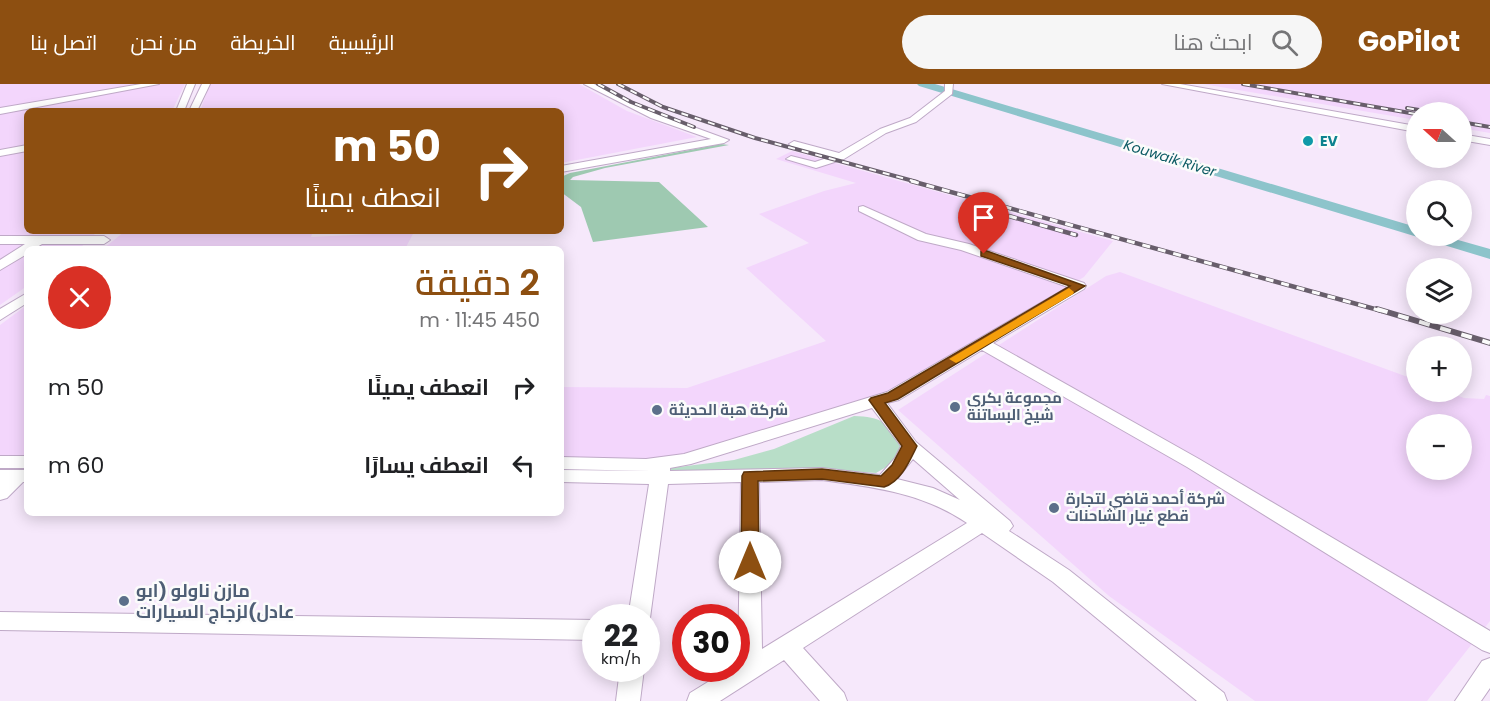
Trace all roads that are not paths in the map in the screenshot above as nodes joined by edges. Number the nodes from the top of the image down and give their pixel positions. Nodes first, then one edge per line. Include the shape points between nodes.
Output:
1 (155, 84) edge
2 (191, 84) edge
3 (206, 84) edge
4 (588, 84) edge
5 (949, 84) edge
6 (1166, 84) edge
7 (1190, 84) edge
8 (181, 108) edge
9 (194, 108) edge
10 (0, 111) edge
11 (1406, 122) edge
12 (1406, 127) edge
13 (1472, 134) edge
14 (1490, 137) edge
15 (1472, 139) edge
16 (1490, 142) edge
17 (794, 144) dead end
18 (24, 149) edge
19 (0, 153) edge
20 (840, 157) junction
21 (791, 159) dead end
22 (564, 168) edge
23 (863, 209) dead end
24 (0, 240) edge
25 (39, 240) junction
26 (98, 240) edge
27 (30, 246) edge
28 (24, 250) edge
29 (0, 266) edge
30 (24, 290) edge
31 (24, 299) edge
32 (0, 308) edge
33 (0, 316) edge
34 (982, 343) junction
35 (876, 400) junction
36 (910, 446) junction
37 (0, 462) edge
38 (564, 463) edge
39 (660, 471) junction
40 (18, 472) edge
41 (564, 476) edge
42 (750, 476) junction
43 (884, 482) junction
44 (0, 493) edge
45 (982, 523) junction
46 (1061, 576) junction
47 (641, 604) edge
48 (750, 604) edge
49 (0, 621) edge
50 (582, 630) edge
51 (1490, 642) edge
52 (787, 646) junction
53 (1490, 668) edge
54 (750, 669) edge
55 (630, 682) edge
56 (729, 682) edge
57 (628, 701) edge
58 (699, 701) edge
59 (835, 701) edge
60 (1215, 701) edge
61 (1467, 701) edge

1 - 10 street
2 - 8 street
3 - 9 street
4 - 22 street via 651,116 724,140
5 - 20 street via 949,92 913,120 883,131
6 - 12 street
7 - 11 street
13 - 14 street
15 - 16 street
17 - 20 street
18 - 19 street
20 - 21 street via 816,165
23 - 34 street via 922,237 965,247 1079,286
24 - 25 street
25 - 26 street
25 - 27 street
28 - 29 street
30 - 32 street
31 - 33 street
34 - 35 street via 893,396
34 - 51 street via 1193,463
35 - 36 street
35 - 39 street
36 - 43 street via 898,468
36 - 46 street
37 - 40 street
38 - 39 street
39 - 41 street
39 - 42 street
39 - 47 street
40 - 44 street
42 - 43 street via 822,474
42 - 48 street
43 - 45 street via 926,493
45 - 46 street
45 - 52 street
46 - 60 street
49 - 50 street
52 - 54 street
52 - 59 street
53 - 61 street
55 - 57 street
56 - 58 street

